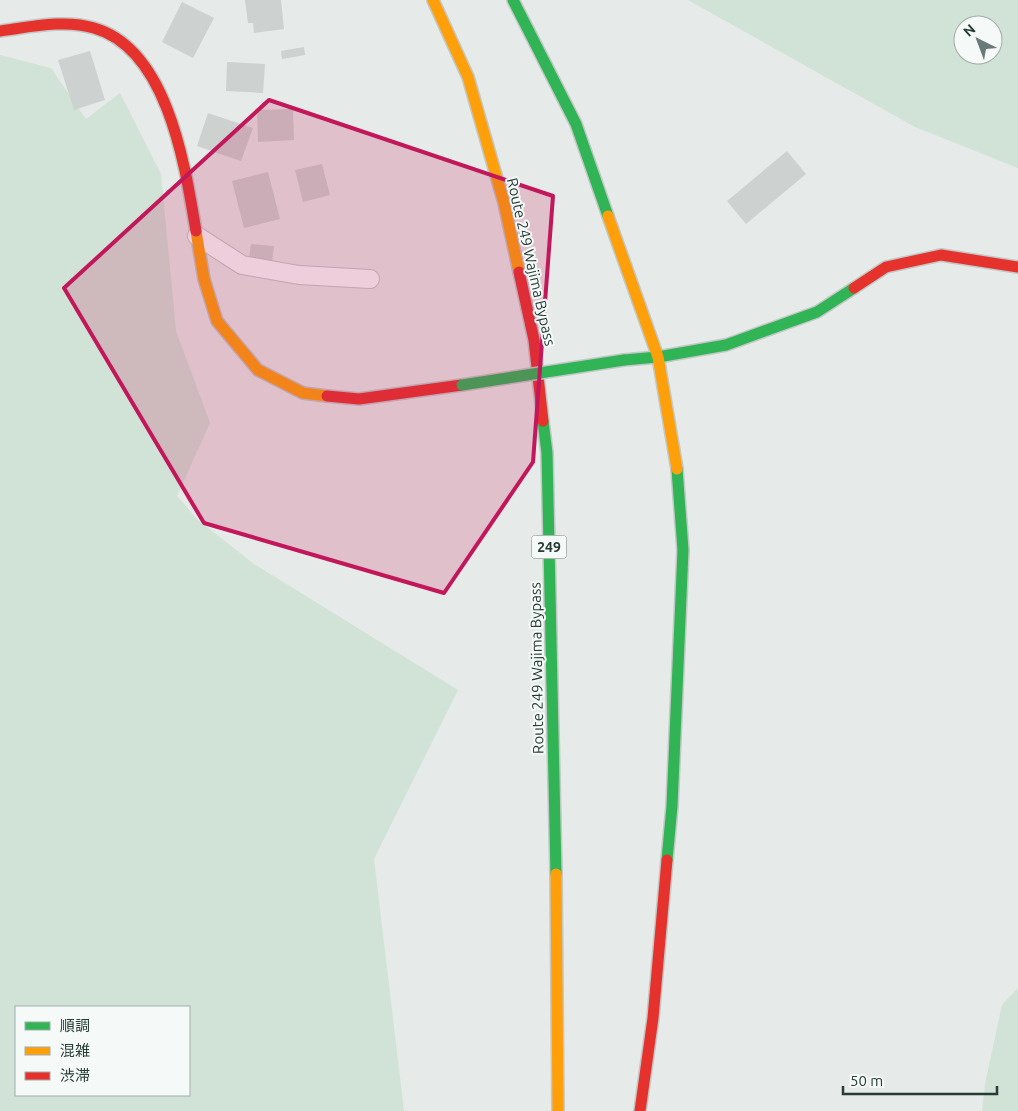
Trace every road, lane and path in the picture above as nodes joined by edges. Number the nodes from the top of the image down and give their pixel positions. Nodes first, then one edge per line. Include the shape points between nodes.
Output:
1 (433, 0) edge
2 (513, 0) edge
3 (0, 31) edge
4 (197, 236) junction
5 (1018, 267) edge
6 (370, 279) dead end
7 (658, 358) junction
8 (558, 1111) edge
9 (640, 1111) edge

1 - 8 main road, Route 249 Wajima Bypass / 249 via 468,77 504,203 534,340 547,453
2 - 7 main road via 576,124
3 - 4 main road via 56,24 93,27 116,36 135,51 175,127
4 - 6 street via 242,265 299,275
4 - 7 main road, bridge via 204,279 217,321 258,370 303,392 359,399 624,360
5 - 7 main road via 941,255 886,267 817,312 726,346
7 - 9 main road via 676,458 684,550 672,806 653,1018

